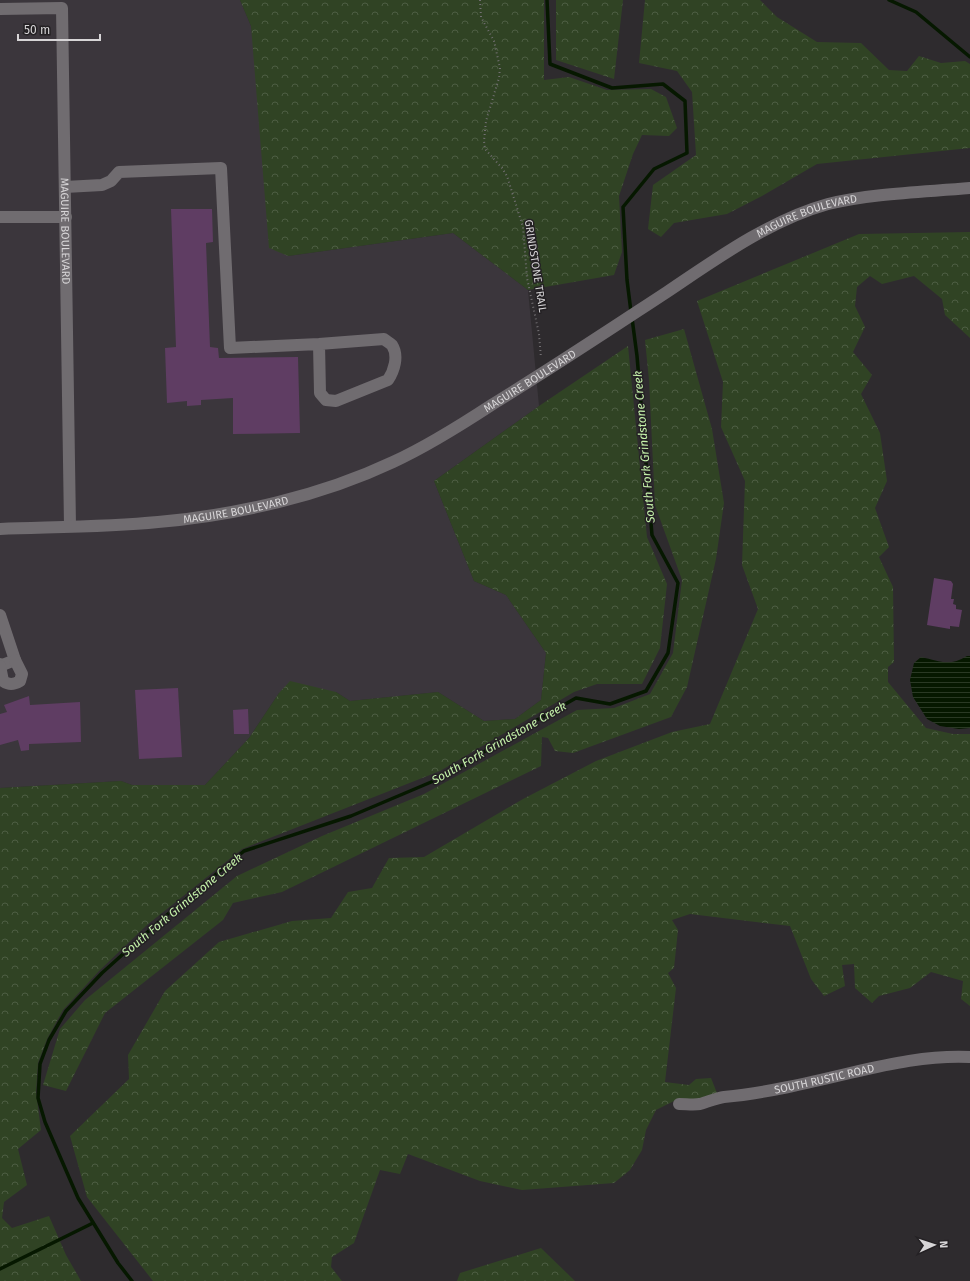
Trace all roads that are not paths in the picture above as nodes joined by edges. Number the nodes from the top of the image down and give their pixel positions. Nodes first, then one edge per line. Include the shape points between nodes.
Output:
1 (58, 6) edge
2 (0, 9) edge
3 (65, 187) junction
4 (970, 188) edge
5 (0, 218) edge
6 (66, 218) junction
7 (319, 344) junction
8 (70, 526) junction
9 (0, 529) edge
10 (0, 614) edge
11 (14, 660) junction
12 (0, 665) edge
13 (970, 1057) edge
14 (679, 1104) dead end

1 - 2 street
1 - 3 street, MAGUIRE BOULEVARD
3 - 6 street, MAGUIRE BOULEVARD
3 - 7 street via 102,185 111,181 119,172 221,168 230,348
4 - 8 street, MAGUIRE BOULEVARD via 867,197 828,204 795,216 713,261 447,433 399,459 359,476 289,500 233,513 153,523
5 - 6 street
6 - 8 street, MAGUIRE BOULEVARD
7 - 7 street via 384,339 392,346 395,366 388,380 336,401 326,400 320,393
8 - 9 street, MAGUIRE BOULEVARD
10 - 11 street
11 - 12 street
11 - 12 street via 22,674 20,681 15,684 3,681
13 - 14 street, SOUTH RUSTIC ROAD via 949,1056 888,1064 744,1096 722,1097 699,1104

